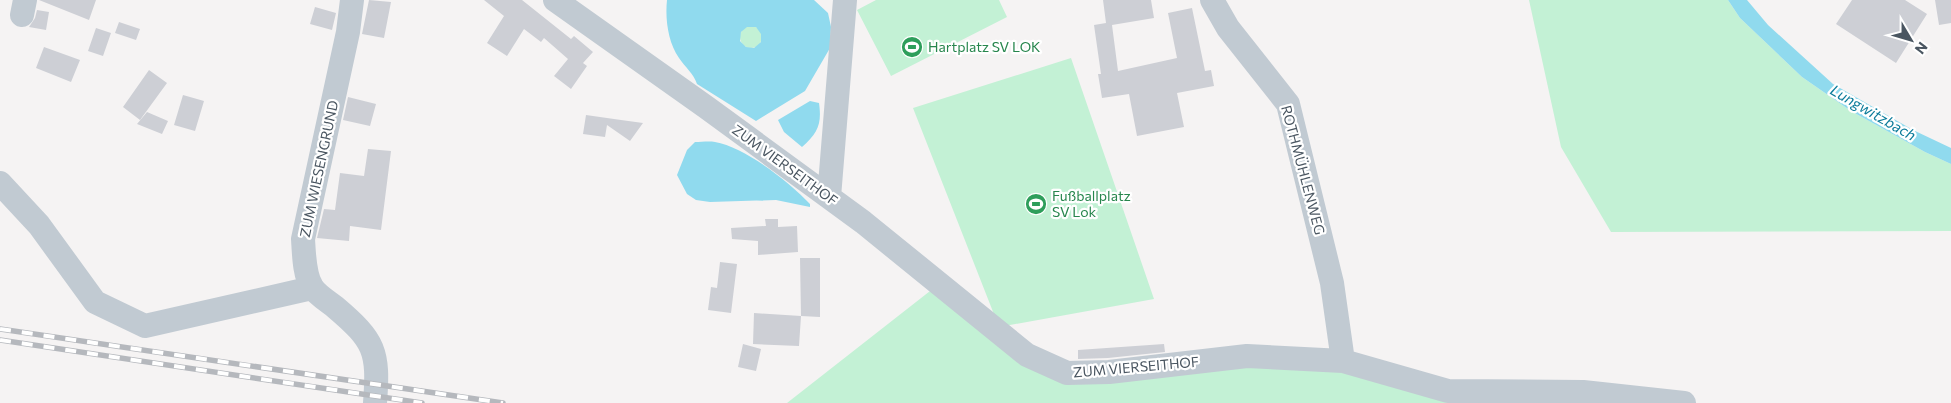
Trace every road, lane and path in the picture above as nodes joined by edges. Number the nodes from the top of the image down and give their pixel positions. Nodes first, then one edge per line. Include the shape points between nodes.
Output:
1 (352, 0) edge
2 (555, 0) edge
3 (845, 0) edge
4 (1212, 0) edge
5 (0, 183) edge
6 (828, 197) junction
7 (312, 288) junction
8 (1343, 361) junction
9 (374, 403) edge
10 (1684, 403) edge

1 - 7 street, ZUM WIESENGRUND via 348,32 303,239 304,263
2 - 6 street, ZUM VIERSEITHOF
3 - 6 street
4 - 8 street, ROTHMÜHLENWEG via 1228,28 1288,104 1332,283
5 - 7 street via 40,225 95,302 145,326
6 - 8 street, ZUM VIERSEITHOF via 1027,355 1067,373 1109,372 1248,356
7 - 9 street via 358,327 372,347 377,372
8 - 10 street, ZUM VIERSEITHOF via 1448,391 1583,392

